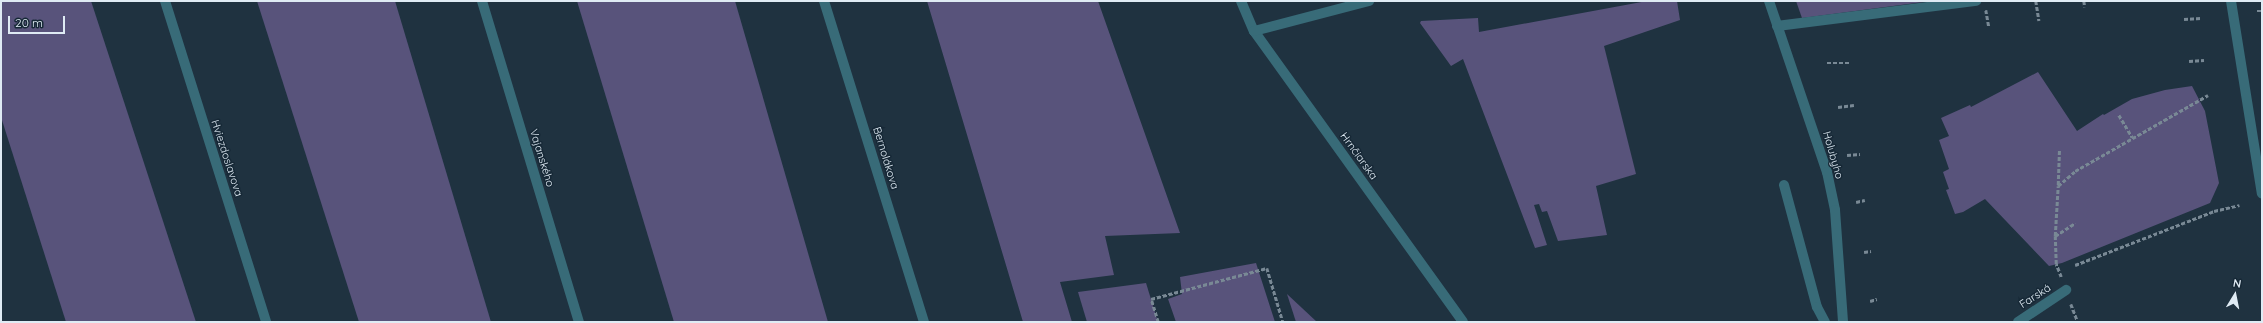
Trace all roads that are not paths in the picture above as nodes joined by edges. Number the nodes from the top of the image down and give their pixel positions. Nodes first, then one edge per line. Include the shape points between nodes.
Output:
1 (165, 1) edge
2 (482, 1) edge
3 (824, 1) edge
4 (1241, 1) edge
5 (1369, 1) edge
6 (1769, 1) edge
7 (1976, 1) edge
8 (2231, 1) edge
9 (1777, 26) junction
10 (1254, 31) junction
11 (1784, 185) dead end
12 (2262, 194) edge
13 (2066, 290) road end
14 (266, 322) edge
15 (579, 322) edge
16 (924, 322) edge
17 (1463, 322) edge
18 (1825, 322) edge
19 (1843, 322) edge
20 (2018, 322) edge

1 - 14 street, Hviezdoslavova
2 - 15 street, Vajanského
3 - 16 street, Bernolákova
4 - 10 street, Hrnčiarska
5 - 10 street
6 - 9 street, Holubyho
7 - 9 street
8 - 12 street
9 - 19 street, Holubyho via 1827,172 1835,217
10 - 17 street, Hrnčiarska
11 - 18 street via 1818,307
13 - 20 street, Farská

